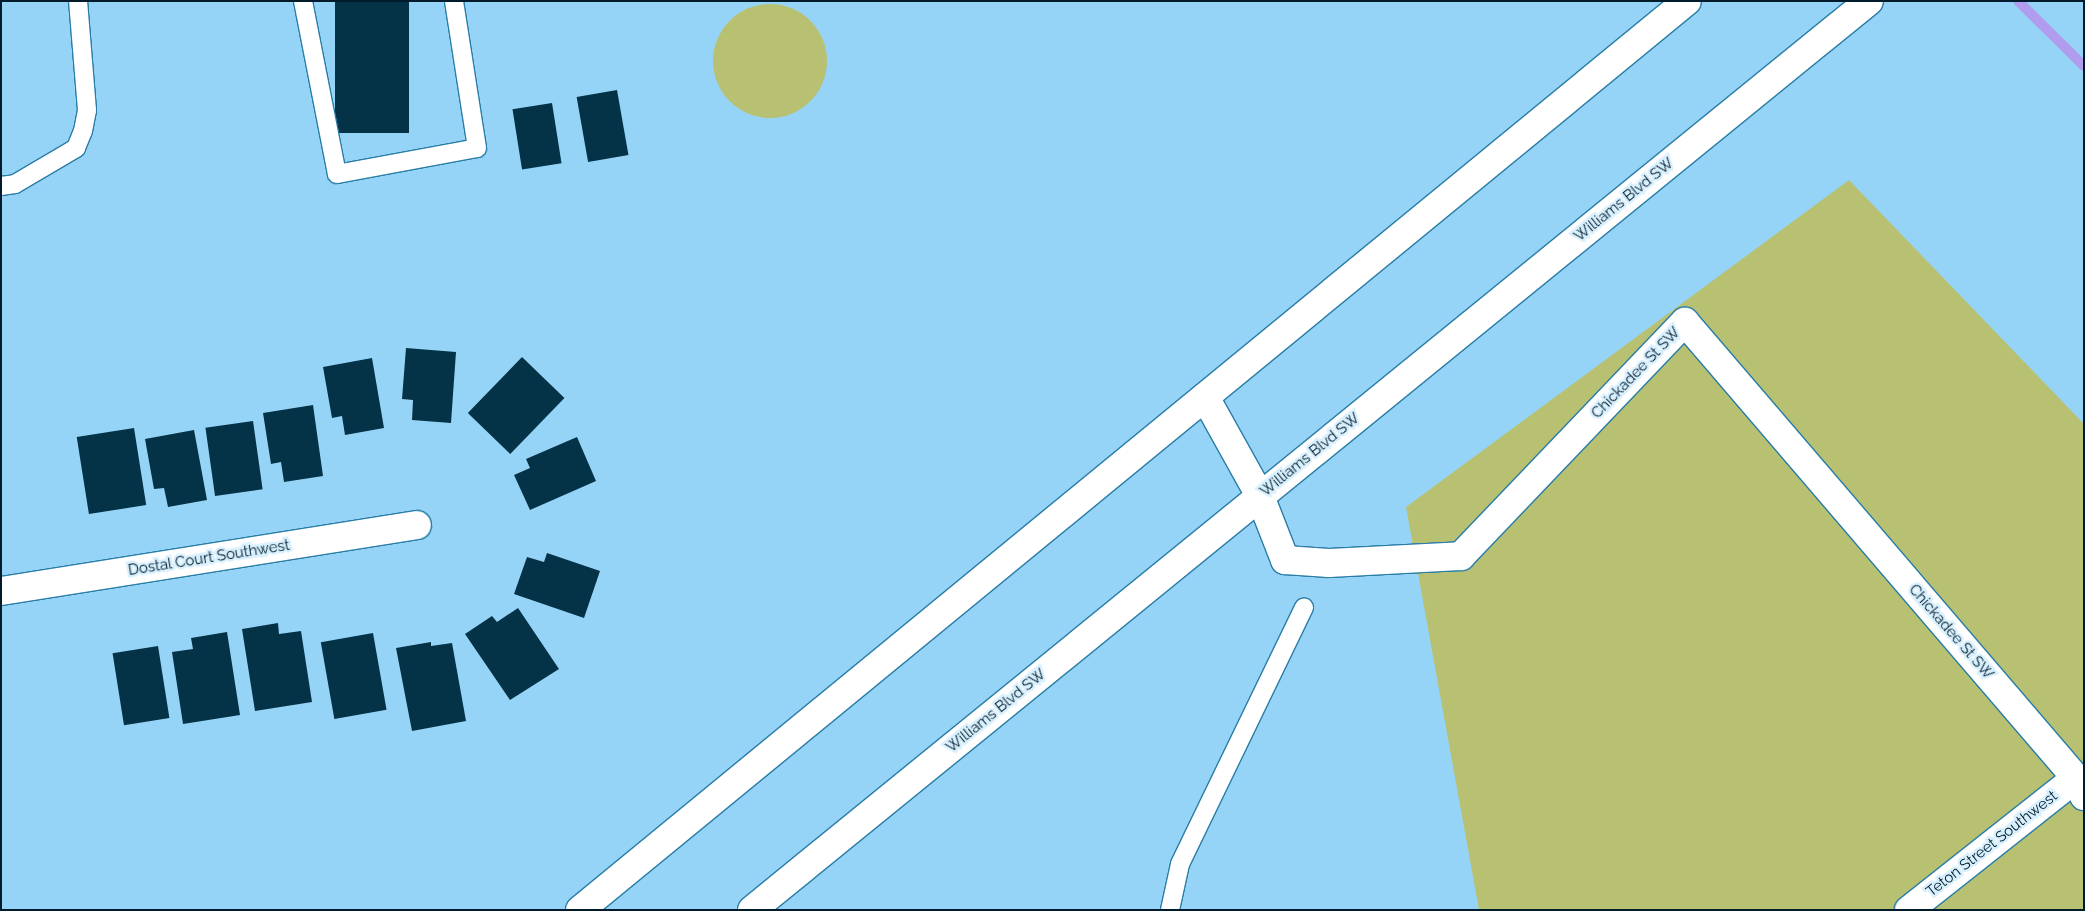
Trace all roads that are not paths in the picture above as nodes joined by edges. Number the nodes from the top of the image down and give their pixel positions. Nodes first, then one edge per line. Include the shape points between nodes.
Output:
1 (78, 1) edge
2 (303, 1) edge
3 (454, 1) edge
4 (1687, 1) edge
5 (1869, 1) edge
6 (1, 186) edge
7 (1204, 397) junction
8 (1260, 496) junction
9 (417, 525) dead end
10 (1, 591) edge
11 (1304, 607) dead end
12 (2080, 787) edge
13 (580, 910) edge
14 (752, 910) edge
15 (1170, 910) edge
16 (1909, 910) edge

1 - 6 lane via 87,110 76,148 15,184
2 - 3 lane via 337,174 478,148
4 - 7 main road
5 - 8 main road, Williams Blvd SW
7 - 8 main road, Chickadee St SW
7 - 13 main road
8 - 12 main road, Chickadee St SW via 1286,560 1329,563 1461,556 1685,322
8 - 14 main road, Williams Blvd SW
9 - 10 main road, Dostal Court Southwest
11 - 15 lane via 1180,864
12 - 16 main road, Teton Street Southwest

